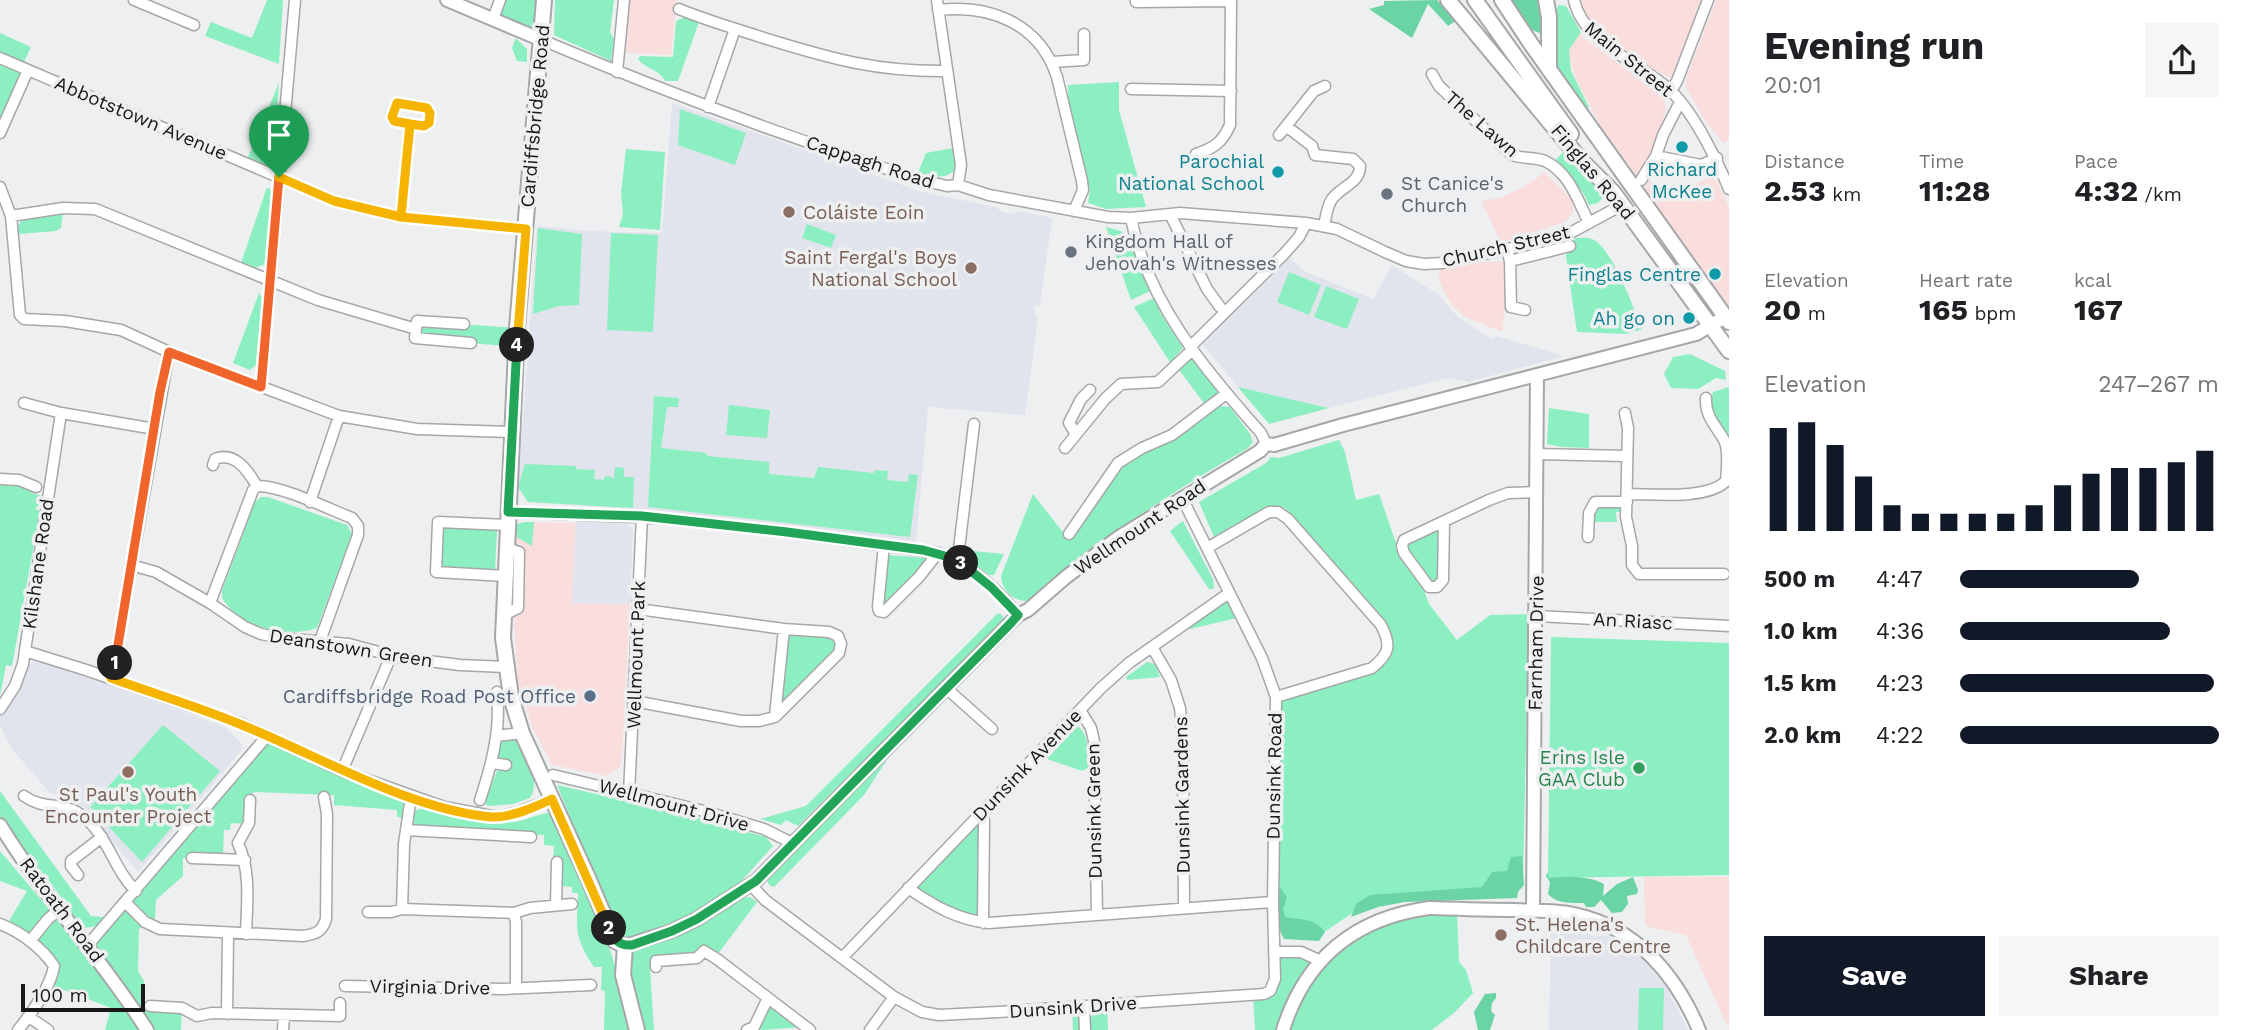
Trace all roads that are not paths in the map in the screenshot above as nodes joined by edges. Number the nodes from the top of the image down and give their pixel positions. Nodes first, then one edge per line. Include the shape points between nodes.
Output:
1 (134, 0) edge
2 (295, 0) edge
3 (447, 0) edge
4 (500, 0) edge
5 (544, 0) edge
6 (624, 0) edge
7 (1136, 0) edge
8 (1448, 0) edge
9 (1475, 0) edge
10 (1502, 0) edge
11 (1546, 0) edge
12 (1574, 0) edge
13 (1708, 0) edge
14 (1172, 1) edge
15 (1231, 1) edge
16 (938, 5) edge
17 (679, 9) dead end
18 (493, 19) junction
19 (194, 25) dead end
20 (735, 29) junction
21 (1083, 34) dead end
22 (542, 40) junction
23 (0, 58) edge
24 (1052, 62) junction
25 (1549, 69) junction
26 (28, 70) junction
27 (947, 71) junction
28 (617, 72) junction
29 (1432, 74) dead end
30 (1325, 86) dead end
31 (1131, 89) dead end
32 (1231, 91) junction
33 (1671, 91) junction
34 (1680, 102) junction
35 (708, 107) junction
36 (410, 124) dead end
37 (1286, 126) junction
38 (0, 133) edge
39 (1279, 135) dead end
40 (1196, 154) dead end
41 (1656, 156) junction
42 (1717, 158) junction
43 (279, 177) junction
44 (1641, 180) dead end
45 (958, 185) junction
46 (0, 187) edge
47 (1729, 189) edge
48 (1613, 192) junction
49 (1622, 205) junction
50 (1074, 211) junction
51 (1170, 214) junction
52 (11, 216) junction
53 (401, 217) junction
54 (1131, 218) junction
55 (1306, 223) junction
56 (1589, 223) junction
57 (1324, 226) junction
58 (526, 229) junction
59 (1570, 246) dead end
60 (1507, 249) junction
61 (1510, 261) junction
62 (271, 280) junction
63 (1220, 307) dead end
64 (1525, 310) dead end
65 (1727, 319) edge
66 (464, 324) dead end
67 (1710, 327) junction
68 (416, 329) junction
69 (471, 343) dead end
70 (1191, 349) junction
71 (1729, 351) edge
72 (169, 352) junction
73 (1537, 375) junction
74 (261, 387) junction
75 (1090, 390) dead end
76 (1226, 394) junction
77 (1706, 398) dead end
78 (24, 402) dead end
79 (61, 413) junction
80 (1625, 413) dead end
81 (339, 416) junction
82 (974, 424) dead end
83 (155, 429) junction
84 (512, 432) junction
85 (1076, 434) junction
86 (1266, 444) junction
87 (1065, 448) dead end
88 (1537, 454) junction
89 (1626, 456) junction
90 (213, 465) dead end
91 (0, 479) edge
92 (1728, 481) edge
93 (257, 486) junction
94 (36, 487) dead end
95 (1537, 492) junction
96 (1182, 498) junction
97 (1627, 498) junction
98 (310, 502) junction
99 (642, 516) junction
100 (507, 518) junction
101 (1444, 522) junction
102 (1069, 534) dead end
103 (1588, 537) dead end
104 (884, 544) junction
105 (506, 548) junction
106 (1207, 548) junction
107 (939, 553) junction
108 (956, 559) junction
109 (131, 565) junction
110 (1724, 574) dead end
111 (506, 576) junction
112 (1229, 593) junction
113 (210, 603) junction
114 (638, 609) junction
115 (504, 615) junction
116 (1018, 615) junction
117 (1537, 616) junction
118 (1729, 625) edge
119 (784, 629) junction
120 (320, 641) junction
121 (1152, 647) junction
122 (25, 651) junction
123 (388, 663) dead end
124 (506, 667) junction
125 (111, 678) junction
126 (946, 688) junction
127 (497, 692) dead end
128 (1276, 697) junction
129 (634, 701) junction
130 (0, 709) edge
131 (1080, 710) junction
132 (775, 717) junction
133 (992, 729) dead end
134 (522, 733) junction
135 (267, 736) junction
136 (496, 736) junction
137 (492, 764) junction
138 (506, 765) dead end
139 (342, 771) junction
140 (553, 775) dead end
141 (629, 794) junction
142 (24, 796) dead end
143 (324, 797) dead end
144 (411, 797) junction
145 (552, 799) junction
146 (250, 800) dead end
147 (480, 800) dead end
148 (978, 815) junction
149 (0, 825) edge
150 (406, 830) junction
151 (102, 837) junction
152 (531, 837) dead end
153 (792, 843) junction
154 (192, 858) dead end
155 (245, 860) junction
156 (557, 862) dead end
157 (78, 875) dead end
158 (751, 885) junction
159 (908, 888) junction
160 (136, 891) junction
161 (1273, 902) junction
162 (126, 903) junction
163 (572, 904) dead end
164 (556, 905) junction
165 (1184, 907) junction
166 (60, 909) junction
167 (402, 909) junction
168 (1533, 911) junction
169 (368, 912) dead end
170 (514, 913) junction
171 (1097, 914) junction
172 (984, 923) junction
173 (0, 924) edge
174 (228, 934) junction
175 (246, 934) junction
176 (30, 941) junction
177 (87, 946) junction
178 (625, 946) junction
179 (1274, 952) junction
180 (842, 958) junction
181 (1321, 961) junction
182 (656, 967) dead end
183 (591, 985) dead end
184 (345, 986) dead end
185 (516, 987) junction
186 (1270, 991) joint
187 (894, 997) junction
188 (768, 998) junction
189 (340, 1003) dead end
190 (150, 1006) dead end
191 (1083, 1006) junction
192 (227, 1014) junction
193 (284, 1015) junction
194 (29, 1017) junction
195 (18, 1030) edge
196 (48, 1030) edge
197 (147, 1030) edge
198 (283, 1030) edge
199 (637, 1030) edge
200 (747, 1030) edge
201 (810, 1030) edge
202 (870, 1030) edge
203 (1085, 1030) edge
204 (1283, 1030) edge
205 (1699, 1030) edge

1 - 19 street
2 - 43 street
3 - 18 street, Cappagh Road
4 - 18 street
5 - 22 main road, Cardiffsbridge Road
6 - 28 street
7 - 14 street
8 - 48 main road, Finglas Road
9 - 48 main road
10 - 25 main road, Finglas Road
11 - 25 main road
12 - 33 street, Main Street via 1580,19 1592,32
13 - 33 street
14 - 15 street
15 - 32 street
16 - 24 street via 986,11 1007,19 1027,31
16 - 27 street
17 - 20 street
18 - 22 street, Cappagh Road
20 - 27 street via 862,66
20 - 35 street
21 - 24 street via 1084,60
22 - 28 street, Cappagh Road
22 - 58 main road, Cardiffsbridge Road
23 - 26 street, Abbotstown Avenue
24 - 50 street via 1082,181
25 - 65 main road, Finglas Road
26 - 38 street
26 - 43 street, Abbotstown Avenue
27 - 45 street via 961,165
28 - 35 street, Cappagh Road
29 - 56 street, The Lawn via 1512,155 1544,161 1556,170 1575,191
30 - 37 street via 1314,91
31 - 32 street
32 - 40 street via 1230,125 1225,136 1212,149
33 - 34 street, Main Street
34 - 41 street
34 - 42 street, Main Street
35 - 45 street, Cappagh Road via 917,179
36 - 53 street
37 - 39 street
37 - 57 street via 1312,146 1315,155 1353,159 1360,166 1356,180 1330,202
41 - 42 street via 1700,165
41 - 44 street
42 - 47 street, Main Street
43 - 53 street, Abbotstown Avenue via 334,201
43 - 62 street
45 - 50 street, Cappagh Road
46 - 52 street
48 - 49 main road, Finglas Road
49 - 56 street, Church Street
49 - 67 main road, Finglas Road
50 - 54 street, Cappagh Road
51 - 54 street, Cappagh Road
51 - 55 street, Cappagh Road
51 - 63 street
52 - 62 street via 63,208 95,209
52 - 72 street via 24,319 121,330
53 - 58 street, Abbotstown Avenue
54 - 70 street via 1160,297
55 - 57 street, Church Street
55 - 70 street via 1285,253
56 - 60 street, Church Street via 1548,240
57 - 60 street, Church Street via 1406,261 1424,264
58 - 84 main road, Cardiffsbridge Road
59 - 61 street
60 - 61 street
61 - 64 street via 1511,307
62 - 68 street via 318,300
62 - 74 street
65 - 67 street, Wellmount Road
66 - 68 street via 417,321
67 - 71 main road, Finglas Road
67 - 73 street, Wellmount Road
68 - 69 street via 415,338
70 - 76 street
70 - 85 street via 1158,382 1121,384
72 - 74 street
72 - 83 street
73 - 86 street, Wellmount Road
73 - 88 street, Farnham Drive
74 - 81 street
75 - 85 street via 1069,423
76 - 86 street
76 - 102 street via 1172,435 1118,463
77 - 92 street via 1709,419 1726,443
78 - 79 street
79 - 83 street
79 - 122 street, Kilshane Road
80 - 89 street
81 - 84 street via 417,429
81 - 98 street
82 - 108 street
83 - 109 street
84 - 100 main road, Cardiffsbridge Road
85 - 87 street
86 - 96 street, Wellmount Road
88 - 89 street
88 - 95 street, Farnham Drive
89 - 97 street
90 - 93 street via 221,457 243,464
91 - 94 street
92 - 97 street via 1684,494
93 - 98 street
93 - 113 street
95 - 101 street via 1508,493
95 - 117 street, Farnham Drive
96 - 106 street, Dunsink Road
96 - 116 street, Wellmount Road via 1119,537
97 - 103 street via 1595,502 1588,513
97 - 110 street via 1632,565 1639,574
98 - 120 street via 352,518 358,526
99 - 100 street
99 - 104 street
99 - 114 street, Wellmount Park
100 - 105 main road, Cardiffsbridge Road
100 - 111 street via 438,522 436,572
101 - 101 street via 1404,540 1402,546 1429,587 1437,587 1443,580
104 - 107 street
104 - 107 street via 878,607 884,612
105 - 111 main road, Cardiffsbridge Road
105 - 115 street via 519,552 517,608
106 - 112 street, Dunsink Road
106 - 128 street via 1269,512 1278,512 1387,636 1388,652 1372,668
107 - 108 street
108 - 116 street
109 - 113 street, Deanstown Green via 156,572
109 - 125 street
111 - 115 main road, Cardiffsbridge Road
112 - 121 street, Dunsink Avenue
112 - 128 street, Dunsink Road
113 - 120 street, Deanstown Green via 261,634
114 - 119 street
114 - 129 street, Wellmount Park
115 - 124 main road, Cardiffsbridge Road
116 - 126 street, Wellmount Road
117 - 118 street, An Riasc
117 - 168 street, Farnham Drive
119 - 132 street
119 - 132 street via 829,632 838,636 841,645 839,653
120 - 124 street, Deanstown Green via 397,657
121 - 131 street, Dunsink Avenue
121 - 165 street, Dunsink Gardens via 1180,708
122 - 125 street
122 - 130 street, Kilshane Road via 15,686
123 - 139 street
124 - 134 main road, Cardiffsbridge Road
125 - 135 street
126 - 133 street
126 - 153 street, Wellmount Road
127 - 136 street
128 - 161 street, Dunsink Road
129 - 132 street via 741,721
129 - 141 street, Wellmount Park
131 - 148 street, Dunsink Avenue
131 - 171 street, Dunsink Green via 1094,741
134 - 136 street
134 - 145 main road, Cardiffsbridge Road
135 - 139 street
135 - 160 street
136 - 137 street
137 - 138 street
137 - 147 street
139 - 144 street
140 - 141 street, Wellmount Drive
141 - 153 street, Wellmount Drive via 750,825
142 - 151 street via 35,804 78,812
143 - 175 street via 327,907 323,929 303,936
144 - 145 street via 497,817
144 - 150 street
145 - 178 main road, Cardiffsbridge Road via 615,941
146 - 155 street via 250,823 238,843
148 - 159 street, Dunsink Avenue
148 - 172 street via 984,820
149 - 166 street, Ratoath Road
150 - 152 street
150 - 167 street
151 - 157 street via 74,857 71,866
151 - 160 street via 119,871
153 - 158 street, Wellmount Road
154 - 155 street
155 - 175 street
156 - 164 street
158 - 178 street, Wellmount Road via 685,925
158 - 180 street, Dunsink Drive
159 - 172 street via 947,913
159 - 180 street, Dunsink Avenue
160 - 162 street
161 - 165 street
161 - 179 street, Dunsink Road
162 - 174 street via 145,922 160,929
162 - 177 street
163 - 164 street
164 - 170 street
165 - 171 street
166 - 176 street
166 - 177 street, Ratoath Road
167 - 169 street
167 - 170 street
168 - 181 street via 1409,911 1354,933
168 - 205 street via 1574,914 1599,922 1642,947 1678,987
170 - 185 street, Virginia Drive
171 - 172 street
173 - 176 street
174 - 175 street
174 - 192 street
176 - 194 street via 54,966
177 - 197 street, Ratoath Road
178 - 199 main road via 623,975
179 - 181 street via 1301,952
179 - 186 street, Dunsink Road via 1275,979
180 - 187 street, Dunsink Drive
181 - 204 street via 1289,1009
182 - 188 street via 656,961 697,958 704,951
183 - 185 street, Virginia Drive
184 - 185 street, Virginia Drive
186 - 191 street, Dunsink Drive via 1264,995
187 - 191 street, Dunsink Drive via 922,1012 939,1015
187 - 202 street
188 - 200 street via 754,1027
188 - 201 street
189 - 193 street via 340,1016
190 - 192 street via 182,1008 197,1016
191 - 203 street
192 - 193 street
193 - 198 street
194 - 195 street
194 - 196 street

